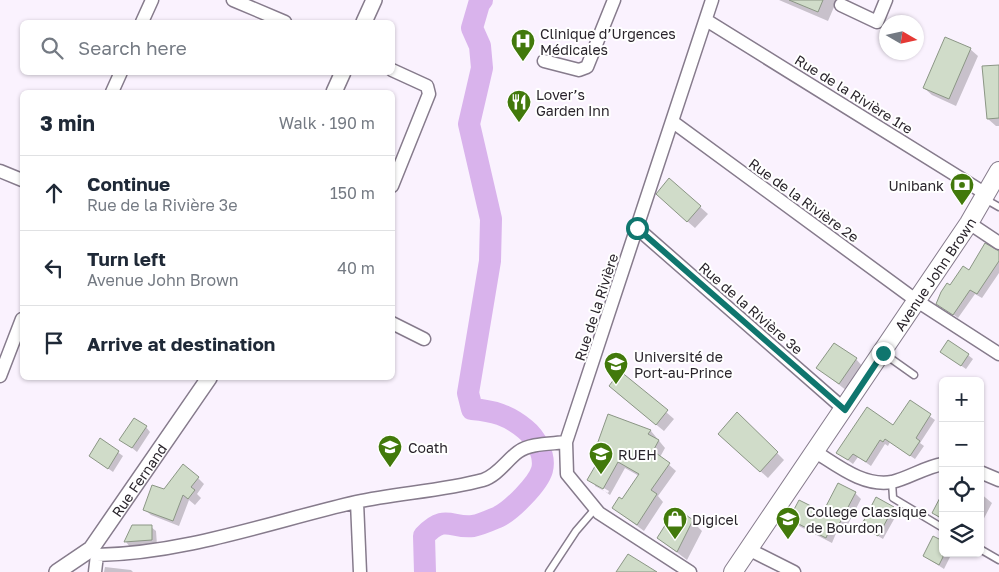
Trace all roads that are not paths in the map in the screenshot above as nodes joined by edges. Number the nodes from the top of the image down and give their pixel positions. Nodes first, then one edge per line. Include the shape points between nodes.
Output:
1 (152, 0) edge
2 (233, 0) edge
3 (374, 0) edge
4 (614, 0) edge
5 (712, 0) edge
6 (886, 0) edge
7 (842, 5) dead end
8 (143, 20) edge
9 (280, 20) edge
10 (365, 20) edge
11 (706, 20) junction
12 (544, 61) dead end
13 (395, 71) edge
14 (120, 75) edge
15 (342, 75) edge
16 (113, 90) edge
17 (335, 90) edge
18 (673, 122) junction
19 (999, 171) edge
20 (0, 172) edge
21 (20, 179) edge
22 (395, 179) edge
23 (990, 200) edge
24 (970, 223) junction
25 (637, 228) junction
26 (999, 243) edge
27 (917, 301) junction
28 (20, 324) edge
29 (395, 324) edge
30 (424, 339) dead end
31 (883, 353) junction
32 (999, 354) edge
33 (914, 375) dead end
34 (0, 376) edge
35 (208, 380) edge
36 (845, 410) junction
37 (566, 442) junction
38 (814, 452) junction
39 (939, 465) edge
40 (984, 474) edge
41 (999, 480) edge
42 (892, 482) junction
43 (357, 502) junction
44 (595, 509) junction
45 (939, 526) edge
46 (748, 549) junction
47 (984, 551) edge
48 (94, 552) junction
49 (999, 560) edge
50 (57, 572) edge
51 (95, 572) edge
52 (360, 572) edge
53 (549, 572) edge
54 (690, 572) edge
55 (733, 572) edge
56 (794, 572) edge

1 - 8 street
2 - 9 street
3 - 10 street
4 - 12 street via 587,67 579,70
5 - 11 street, Rue de la Rivière
6 - 7 street via 877,22
11 - 18 street, Rue de la Rivière
11 - 23 street, Rue de la Rivière 1re
13 - 22 street via 427,86 429,94
14 - 16 street
15 - 17 street
18 - 25 street, Rue de la Rivière
18 - 27 street, Rue de la Rivière 2e
19 - 23 main road, Avenue John Brown
20 - 21 street
23 - 24 main road, Avenue John Brown
24 - 26 street
24 - 27 main road, Avenue John Brown
25 - 36 street, Rue de la Rivière 3e
25 - 37 street, Rue de la Rivière
27 - 31 main road, Avenue John Brown
27 - 32 street, Rue de la Rivière 2e
28 - 34 street
29 - 30 street
31 - 33 lane
31 - 36 main road, Avenue John Brown
35 - 48 street, Rue Fernand
36 - 38 main road, Avenue John Brown
37 - 43 street via 519,451 486,479
37 - 44 street, Rue de la Rivière via 567,474
38 - 42 street via 857,477 874,482
38 - 46 main road, Avenue John Brown
39 - 42 street
40 - 41 street
42 - 45 lane via 893,498
43 - 48 street via 221,537 136,554
43 - 52 street
44 - 53 lane
44 - 54 street, Rue de la Rivière via 640,542
46 - 55 main road, Avenue John Brown
46 - 56 street
47 - 49 lane
48 - 50 street, Rue Fernand
48 - 51 street

